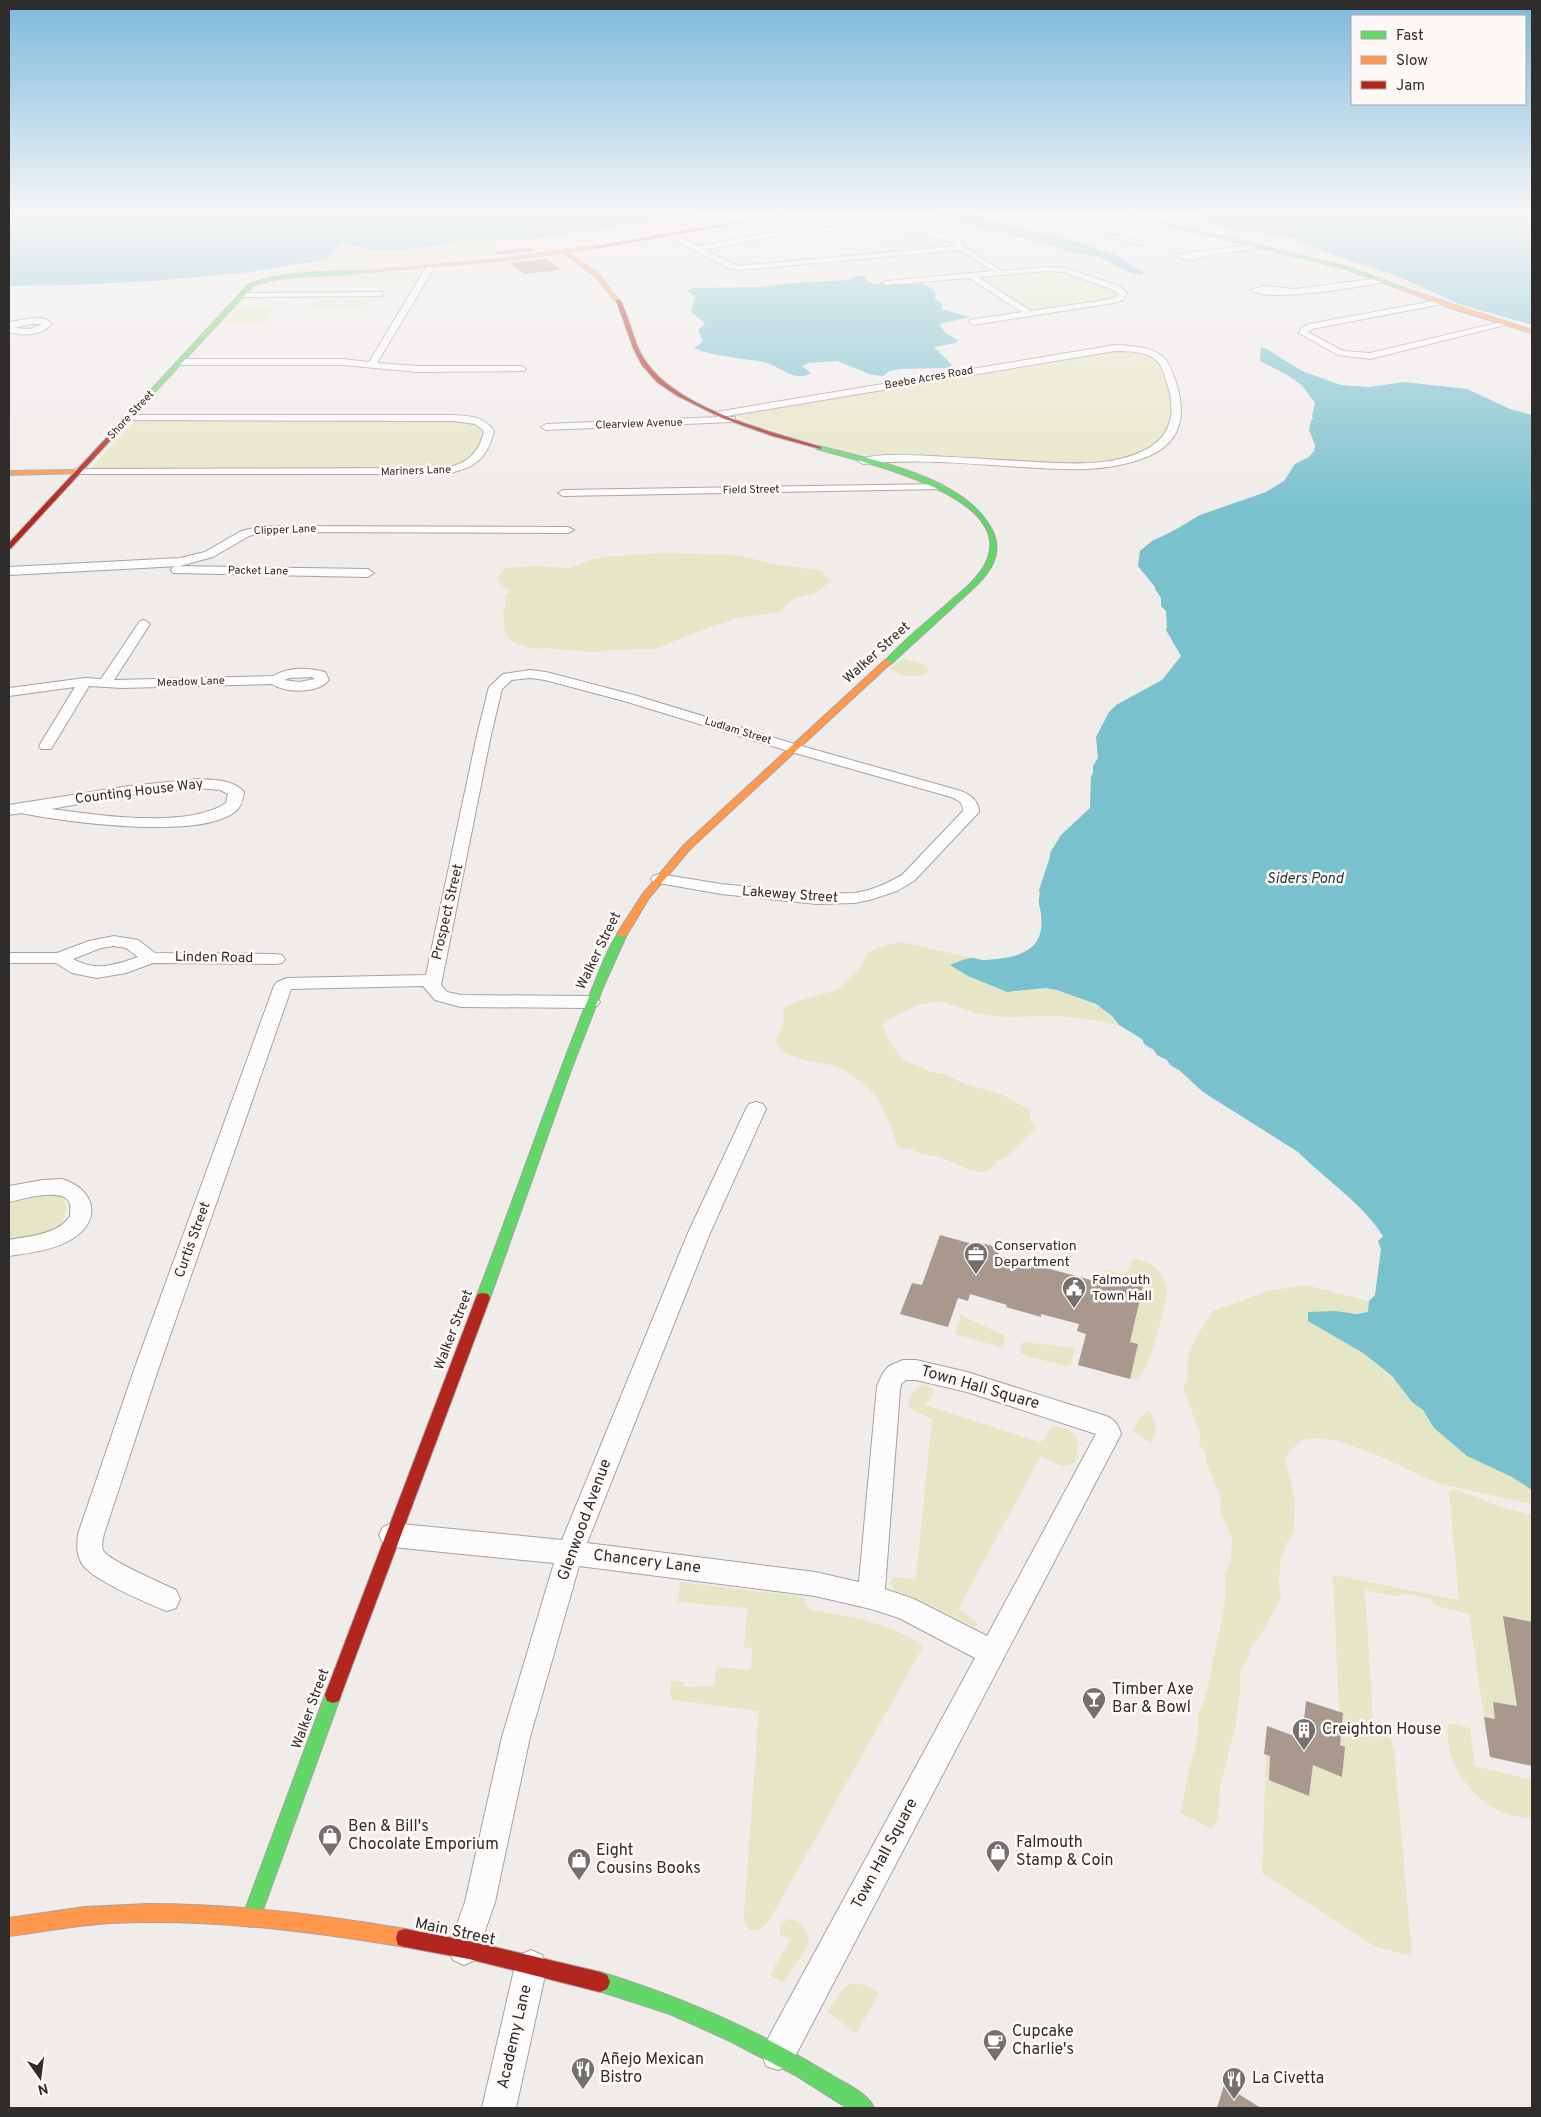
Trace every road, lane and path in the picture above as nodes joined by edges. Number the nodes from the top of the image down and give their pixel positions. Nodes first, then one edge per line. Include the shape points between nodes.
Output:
1 (226, 313) edge
2 (403, 313) edge
3 (624, 313) edge
4 (1030, 313) edge
5 (1382, 313) edge
6 (1470, 313) edge
7 (973, 322) dead end
8 (1504, 324) junction
9 (1532, 332) edge
10 (18, 333) dead end
11 (9, 342) edge
12 (180, 362) junction
13 (372, 364) junction
14 (521, 369) dead end
15 (719, 414) junction
16 (129, 418) junction
17 (732, 419) junction
18 (546, 428) dead end
19 (863, 461) junction
20 (77, 472) junction
21 (9, 473) edge
22 (939, 487) junction
23 (563, 493) dead end
24 (568, 530) dead end
25 (9, 547) edge
26 (149, 564) junction
27 (9, 571) edge
28 (368, 573) dead end
29 (144, 624) dead end
30 (277, 680) dead end
31 (503, 680) joint
32 (85, 682) junction
33 (106, 683) junction
34 (9, 692) edge
35 (46, 746) dead end
36 (793, 748) junction
37 (970, 803) joint
38 (16, 809) edge
39 (659, 879) junction
40 (9, 958) edge
41 (59, 958) junction
42 (151, 958) junction
43 (276, 959) dead end
44 (433, 980) junction
45 (591, 1002) junction
46 (756, 1109) dead end
47 (9, 1194) edge
48 (9, 1248) edge
49 (392, 1536) junction
50 (570, 1553) junction
51 (871, 1597) junction
52 (167, 1599) dead end
53 (992, 1652) junction
54 (251, 1918) junction
55 (9, 1927) edge
56 (464, 1949) junction
57 (531, 1966) junction
58 (778, 2054) junction
59 (499, 2108) edge
60 (864, 2108) edge

1 - 12 street, Shore Street
2 - 13 street
3 - 15 street, Walker Street via 642,360 652,374 678,394
4 - 7 street
5 - 8 street via 1309,327 1303,333 1341,353 1370,356
6 - 8 street
8 - 9 street
10 - 11 street
12 - 13 street
12 - 16 street, Shore Street
13 - 14 street via 417,369
15 - 17 street, Walker Street
15 - 19 street, Beebe Acres Road via 1115,348 1140,350 1160,359 1175,390 1175,425 1165,442 1147,453 1122,461 1075,466 897,458
16 - 20 street, Shore Street
16 - 20 street, Mariners Lane via 453,418 480,422 488,431 473,463 446,471
17 - 18 street, Clearview Avenue
17 - 19 street, Walker Street
19 - 22 street, Walker Street
20 - 21 street
20 - 25 street, Shore Street
22 - 23 street, Field Street
22 - 36 street, Walker Street via 968,504 986,523 993,547 988,566 960,598
24 - 26 street, Clipper Lane via 263,529 244,532 209,555 180,562
26 - 27 street, Clipper Lane
26 - 28 street, Packet Lane via 175,570
29 - 33 street
30 - 33 street, Meadow Lane
31 - 36 street, Ludlam Street via 522,674 546,676
31 - 44 street, Prospect Street via 496,687 484,735
32 - 33 street, Meadow Lane
32 - 34 street, Meadow Lane
32 - 35 street
36 - 37 street, Ludlam Street via 956,794
36 - 39 street, Walker Street via 687,847
37 - 39 street, Lakeway Street via 971,812 908,878 874,894 830,900
38 - 38 street, Counting House Way via 103,794 198,784 227,786 236,792 234,804 224,812 188,820 92,818
39 - 45 street, Walker Street via 623,932
40 - 41 street, Linden Road
41 - 42 street, Linden Road via 78,969 97,973
41 - 42 street, Linden Road via 101,943 119,942 133,945
42 - 43 street, Linden Road
44 - 45 street via 432,986 437,993 453,1000
44 - 52 street, Curtis Street via 283,986 91,1534 89,1548 93,1558
45 - 49 street, Walker Street via 511,1225
46 - 50 street, Glenwood Avenue via 699,1233
47 - 48 street via 62,1187 81,1202 74,1224 60,1236
49 - 50 street, Chancery Lane
49 - 54 street, Walker Street
50 - 51 street, Chancery Lane via 800,1582
50 - 56 street, Glenwood Avenue via 516,1737 480,1902
51 - 53 street via 905,1608
51 - 53 street, Town Hall Square via 888,1390 889,1381 895,1374 904,1369 916,1369 1103,1425 1109,1434
53 - 58 street, Town Hall Square
54 - 55 street, Main Street via 110,1914
54 - 56 street, Main Street via 365,1931
56 - 57 street, Main Street
57 - 58 street, Main Street via 625,1989 673,2006
57 - 59 street, Academy Lane
58 - 60 street, Main Street

